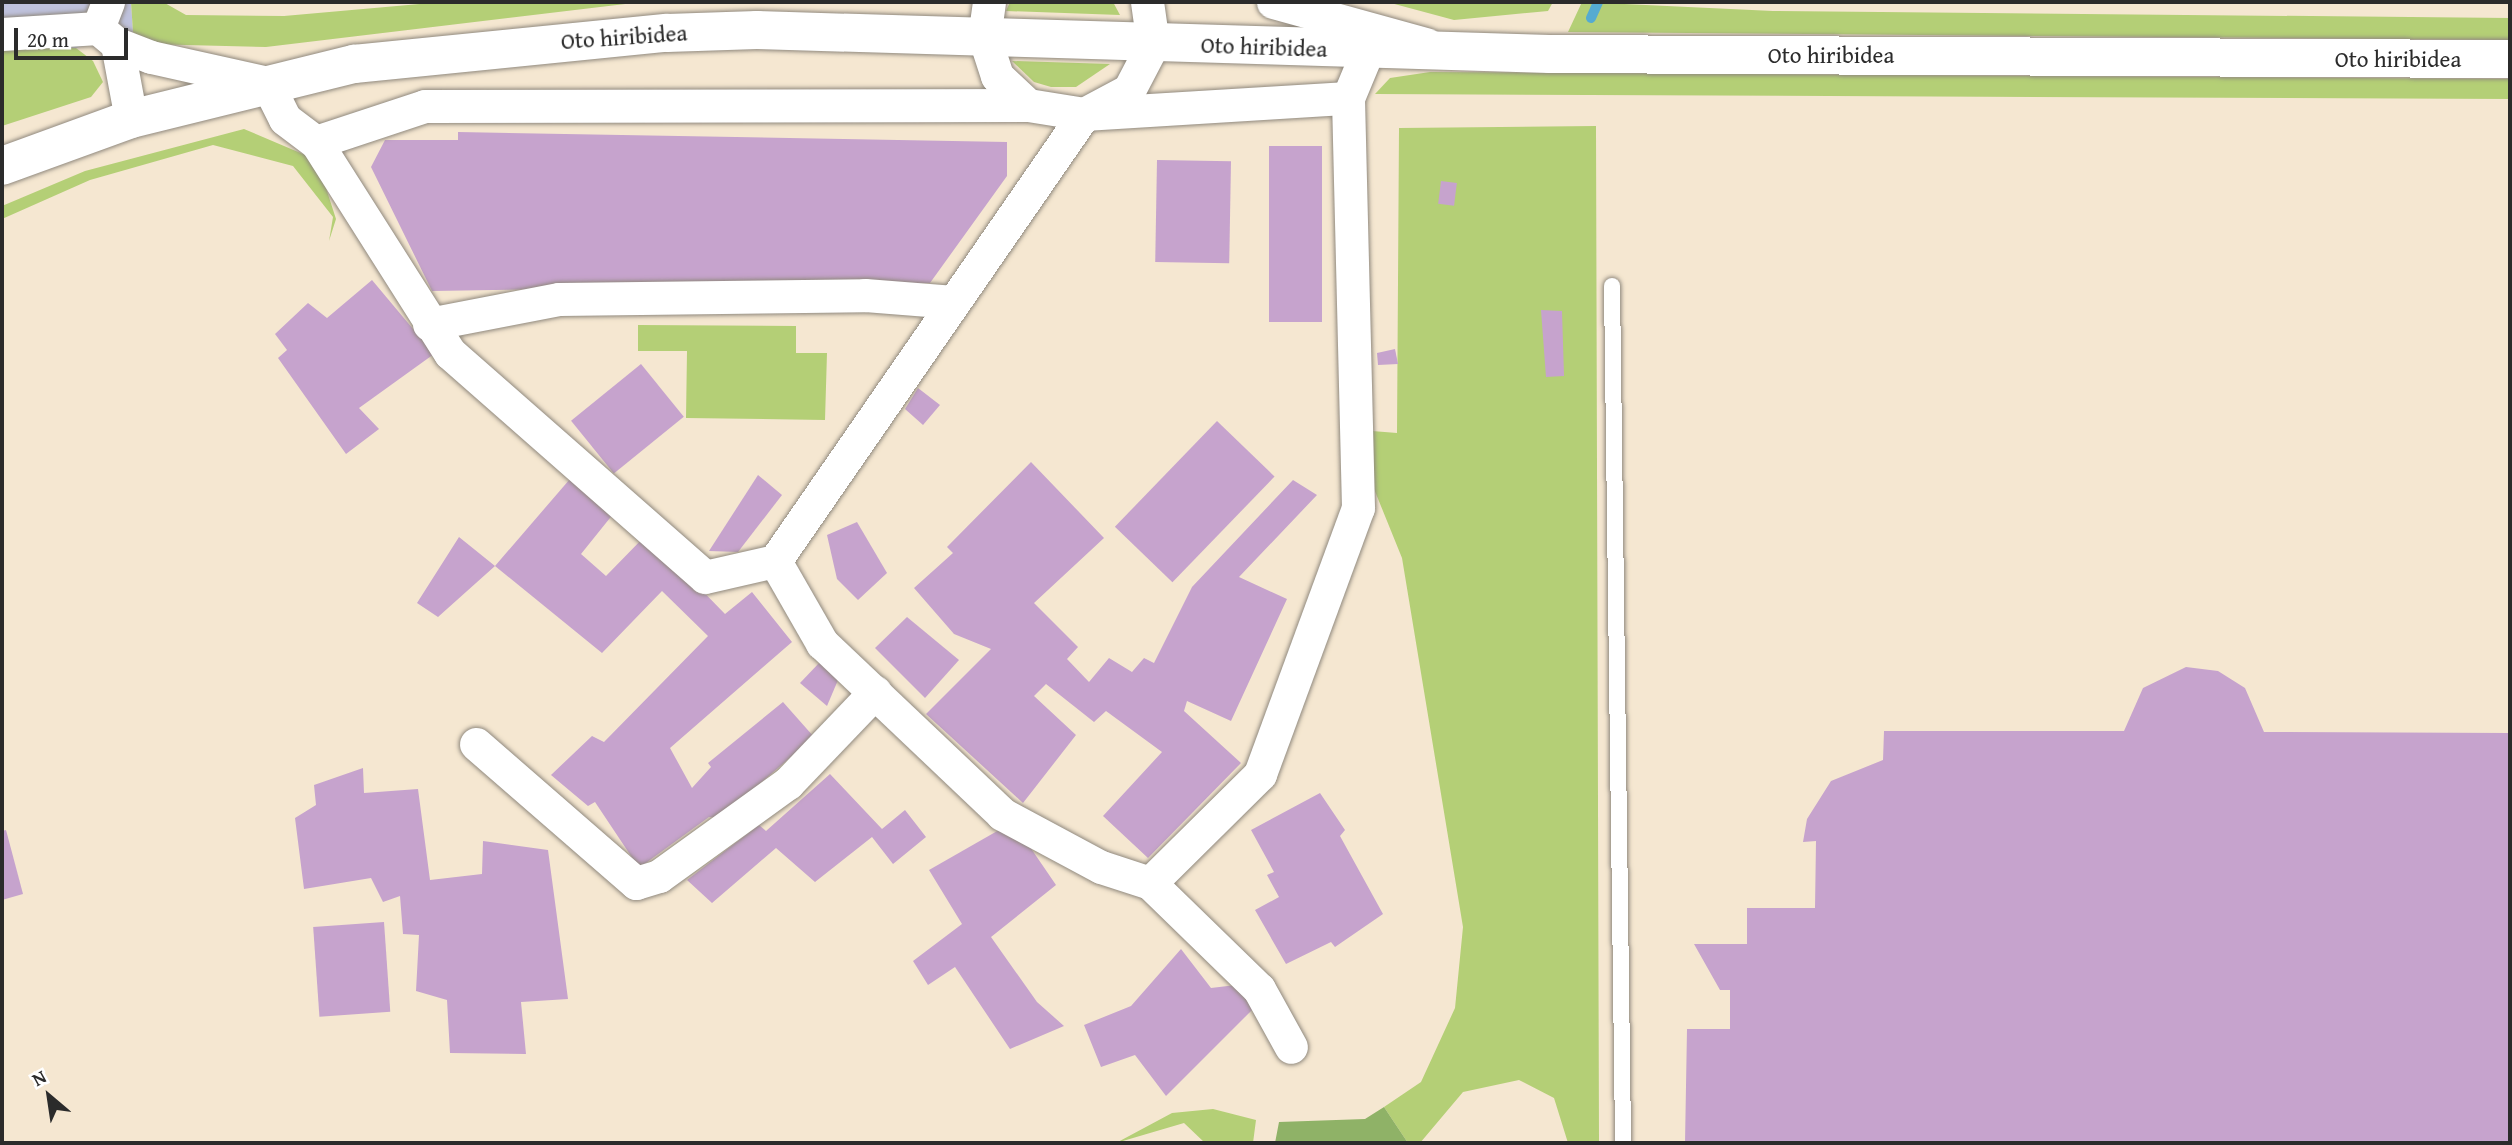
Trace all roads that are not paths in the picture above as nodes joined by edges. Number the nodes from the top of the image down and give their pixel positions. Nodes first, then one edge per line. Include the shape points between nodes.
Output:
1 (1147, 2) edge
2 (1273, 2) edge
3 (1352, 2) edge
4 (987, 19) edge
5 (108, 25) edge
6 (2, 34) edge
7 (1375, 40) junction
8 (1153, 44) junction
9 (2510, 59) edge
10 (267, 83) junction
11 (1348, 98) junction
12 (1028, 105) junction
13 (1084, 114) junction
14 (131, 119) junction
15 (316, 142) junction
16 (5, 162) edge
17 (1612, 286) dead end
18 (954, 302) junction
19 (429, 324) junction
20 (775, 561) junction
21 (875, 692) junction
22 (475, 744) dead end
23 (1150, 883) junction
24 (1291, 1047) dead end
25 (1623, 1143) edge

1 - 8 street
2 - 7 street
3 - 7 street
4 - 8 street, Oto hiribidea
4 - 10 street, Oto hiribidea via 667,33 435,52
4 - 12 street via 997,76
5 - 6 street
5 - 10 street
5 - 14 street
7 - 8 street, Oto hiribidea
7 - 9 street, Oto hiribidea via 1452,52
7 - 11 street
8 - 13 street via 1129,90
10 - 14 street, Oto hiribidea
10 - 15 street via 285,119
11 - 13 street
11 - 23 street via 1358,508 1260,774
12 - 13 street
12 - 15 street via 425,106
13 - 18 street
14 - 16 street, Oto hiribidea
15 - 19 street
17 - 25 lane
18 - 19 street via 865,295 559,299
18 - 20 street
19 - 20 street via 450,353 705,577
20 - 21 street via 822,643
21 - 22 street via 788,783 659,876 636,883
21 - 23 street via 1002,814 1101,867
23 - 24 street via 1259,989

